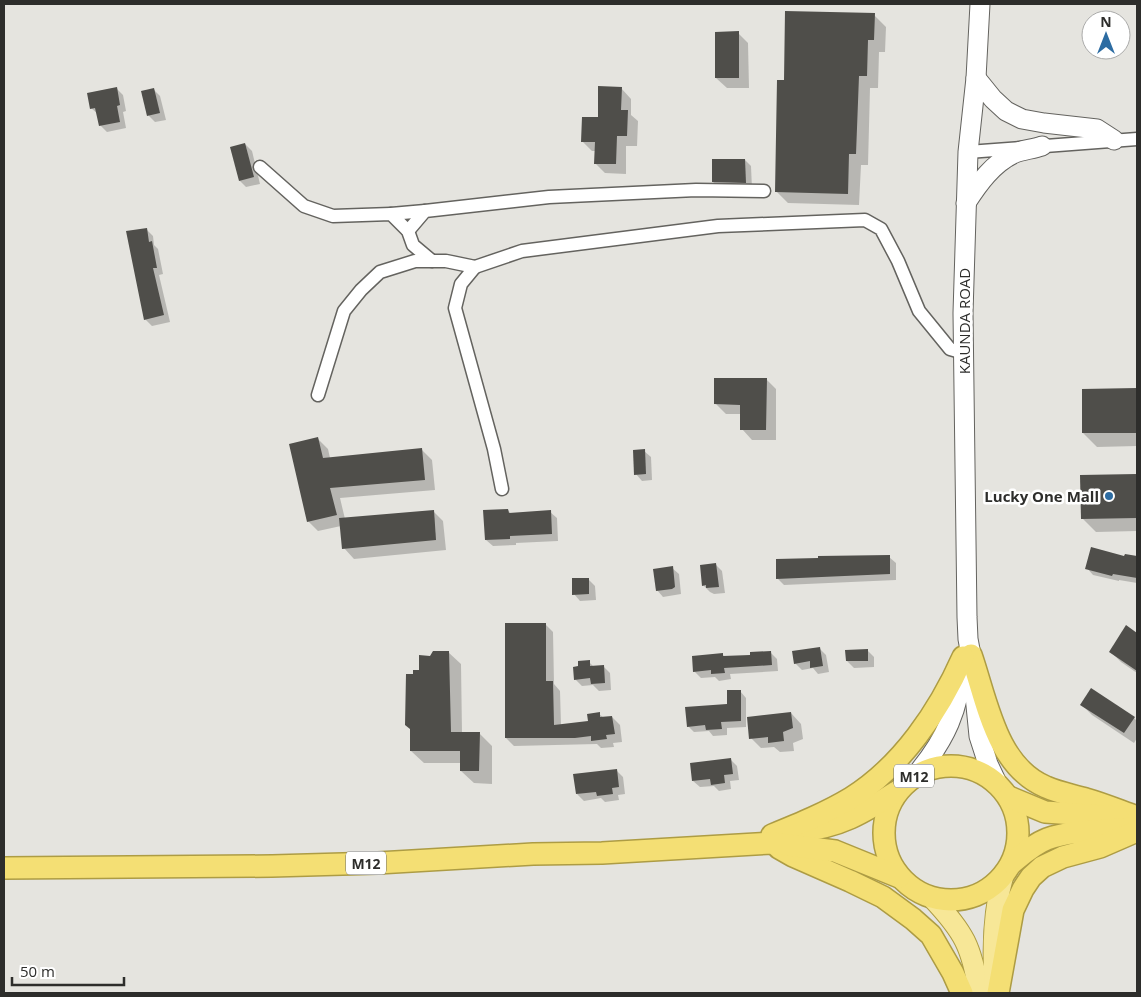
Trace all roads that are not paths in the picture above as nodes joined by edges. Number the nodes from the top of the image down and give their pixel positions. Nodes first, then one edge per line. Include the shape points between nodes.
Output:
1 (980, 4) edge
2 (976, 78) junction
3 (1137, 139) edge
4 (1114, 140) junction
5 (1042, 146) junction
6 (968, 152) junction
7 (260, 167) dead end
8 (764, 191) dead end
9 (965, 205) junction
10 (425, 211) junction
11 (391, 214) junction
12 (408, 231) junction
13 (432, 261) junction
14 (475, 267) junction
15 (964, 353) junction
16 (318, 395) dead end
17 (502, 489) dead end
18 (968, 650) junction
19 (916, 775) junction
20 (1003, 790) junction
21 (898, 791) junction
22 (1137, 818) edge
23 (1137, 829) edge
24 (772, 839) junction
25 (4, 868) edge
26 (1007, 870) junction
27 (899, 876) junction
28 (932, 898) junction
29 (962, 993) edge
30 (979, 993) edge
31 (997, 993) edge

1 - 2 main road, KAUNDA ROAD
2 - 4 main road via 992,99 1022,119 1097,129
2 - 6 main road, KAUNDA ROAD
3 - 4 street
4 - 5 street
5 - 6 street
5 - 9 main road via 1014,154 993,168 980,181
6 - 9 main road, KAUNDA ROAD
7 - 11 street via 304,206 333,216
8 - 10 street via 696,190 549,197
9 - 15 main road, KAUNDA ROAD
10 - 11 street
10 - 12 street
11 - 12 street
12 - 13 street via 413,245
13 - 14 street
13 - 16 street via 416,261 380,272 361,290 344,311
14 - 15 street via 522,251 718,226 865,220 881,229 919,311 950,349
14 - 17 street via 461,284 455,308
15 - 18 main road, KAUNDA ROAD
18 - 19 main road, KAUNDA ROAD via 947,730
18 - 20 main road, KAUNDA ROAD via 979,736 988,764
18 - 22 highway via 999,738 1008,756 1023,773 1045,787
18 - 24 highway via 926,724 893,765 853,797
19 - 20 highway, M12 via 936,767 958,766 979,771
19 - 21 highway, M12
20 - 22 highway, M12 via 1044,812
20 - 26 highway via 1017,818 1018,834
21 - 24 highway, M12 via 836,824
21 - 27 highway, M12 via 886,811 883,834 887,857
23 - 26 highway, M12 via 1048,838 1033,846
23 - 31 highway via 1100,847 1063,857 1042,867 1031,877 1013,910
24 - 25 highway, M12 via 727,847 359,863
24 - 27 highway, M12 via 835,850
24 - 29 highway via 793,856 883,897 913,919 931,935
26 - 28 highway, M12 via 988,889 970,898
26 - 31 main road via 996,901 993,964
27 - 28 highway, M12 via 914,890
28 - 30 main road via 953,921 968,945

